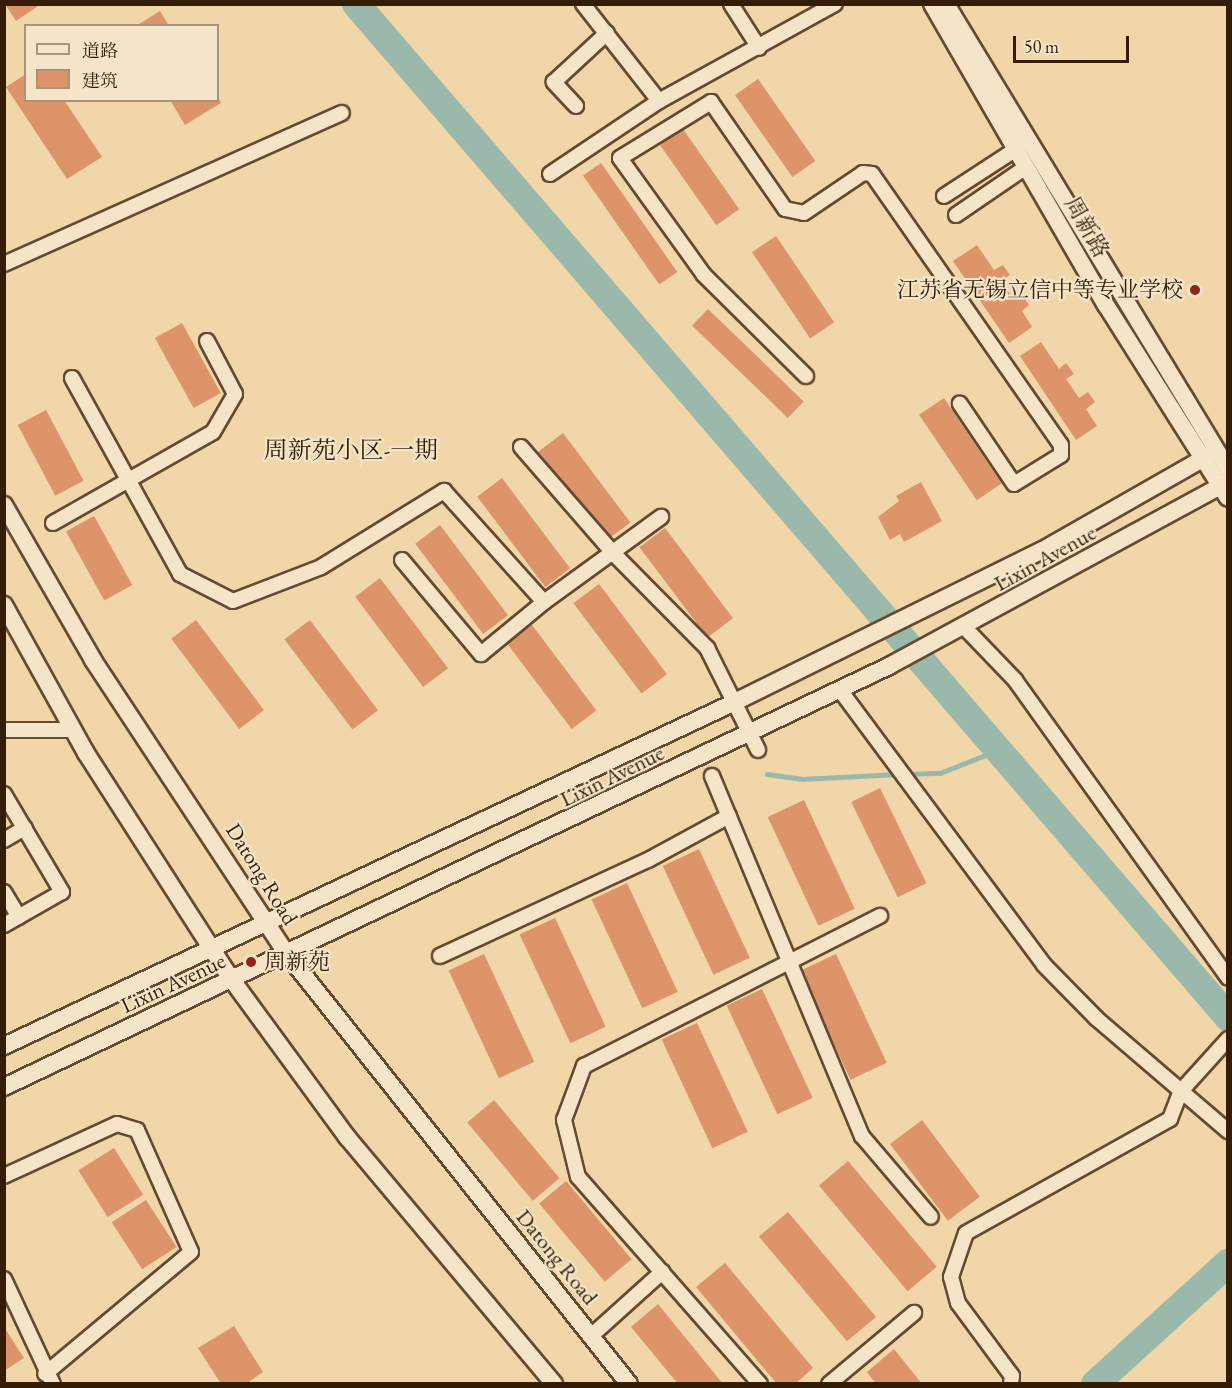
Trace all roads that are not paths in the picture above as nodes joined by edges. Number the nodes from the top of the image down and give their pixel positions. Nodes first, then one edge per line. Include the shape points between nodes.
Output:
1 (582, 4) edge
2 (731, 4) edge
3 (835, 4) edge
4 (932, 4) edge
5 (946, 4) edge
6 (608, 33) junction
7 (759, 48) junction
8 (659, 101) junction
9 (576, 106) dead end
10 (342, 113) dead end
11 (1016, 149) junction
12 (1026, 167) junction
13 (550, 174) dead end
14 (944, 196) dead end
15 (957, 215) dead end
16 (4, 264) edge
17 (207, 341) dead end
18 (806, 376) dead end
19 (72, 378) dead end
20 (960, 404) dead end
21 (521, 447) dead end
22 (1210, 455) junction
23 (1227, 469) edge
24 (127, 479) junction
25 (1225, 489) edge
26 (4, 505) edge
27 (661, 517) dead end
28 (52, 523) dead end
29 (613, 553) junction
30 (402, 560) dead end
31 (544, 602) junction
32 (4, 605) edge
33 (965, 628) junction
34 (840, 690) junction
35 (737, 701) junction
36 (4, 730) edge
37 (74, 730) junction
38 (751, 732) junction
39 (758, 750) dead end
40 (712, 776) dead end
41 (4, 794) edge
42 (729, 816) junction
43 (25, 828) junction
44 (4, 840) edge
45 (4, 892) edge
46 (880, 916) dead end
47 (19, 917) junction
48 (266, 922) junction
49 (4, 926) edge
50 (212, 950) junction
51 (286, 954) junction
52 (440, 956) dead end
53 (789, 960) junction
54 (1227, 978) edge
55 (232, 980) junction
56 (1225, 1041) edge
57 (4, 1046) edge
58 (4, 1087) edge
59 (1181, 1091) junction
60 (1227, 1131) edge
61 (4, 1176) edge
62 (931, 1217) dead end
63 (662, 1272) junction
64 (4, 1278) edge
65 (914, 1313) dead end
66 (591, 1336) junction
67 (49, 1379) edge
68 (548, 1381) edge
69 (629, 1383) edge
70 (760, 1383) edge
71 (829, 1383) edge
72 (1011, 1383) edge

1 - 6 street
2 - 7 street
3 - 7 street
4 - 11 street, 周新路
5 - 22 street, 周新路
6 - 8 street
6 - 9 street via 554,82
7 - 8 street
8 - 13 street
10 - 16 street
11 - 12 street, 周新路
11 - 14 street
12 - 15 street
12 - 22 street, 周新路
17 - 24 street via 235,394 213,432
18 - 20 street via 704,275 620,158 711,102 785,209 804,213 863,174 872,174 1061,445 1061,454 1014,484
19 - 24 street
21 - 29 street
22 - 23 street, 周新路
22 - 25 street, 周新路
22 - 35 street, Lixin Avenue via 1041,551
24 - 28 street
24 - 31 street via 180,574 233,601 321,567 444,491
25 - 33 street, Lixin Avenue
26 - 48 street, Datong Road via 93,660
27 - 29 street
29 - 31 street
29 - 35 street via 707,648
30 - 31 street via 481,654
32 - 37 street
33 - 34 street, Lixin Avenue
33 - 54 street via 1015,680
34 - 38 street, Lixin Avenue
34 - 59 street via 1044,965
35 - 38 street
35 - 48 street, Lixin Avenue
36 - 37 street
37 - 50 street
38 - 39 street
38 - 51 street, Lixin Avenue
40 - 42 street
41 - 43 street
42 - 52 street via 648,860
42 - 53 street
43 - 44 street
43 - 47 street via 62,892
45 - 47 street
46 - 53 street
47 - 49 street
48 - 50 street, Lixin Avenue
48 - 51 street, Datong Road
50 - 55 street
50 - 57 street, Lixin Avenue
51 - 55 street, Lixin Avenue
51 - 66 street, Datong Road
53 - 62 street via 862,1136
53 - 63 street via 584,1066 564,1120 578,1177
55 - 58 street, Lixin Avenue
55 - 68 street via 347,1137
56 - 59 street
59 - 60 street
59 - 72 street via 1170,1119 966,1233 953,1268 958,1303 1012,1376
61 - 67 street via 117,1124 137,1130 190,1252
63 - 66 street
63 - 70 street
64 - 67 street
65 - 71 street
66 - 69 street, Datong Road

